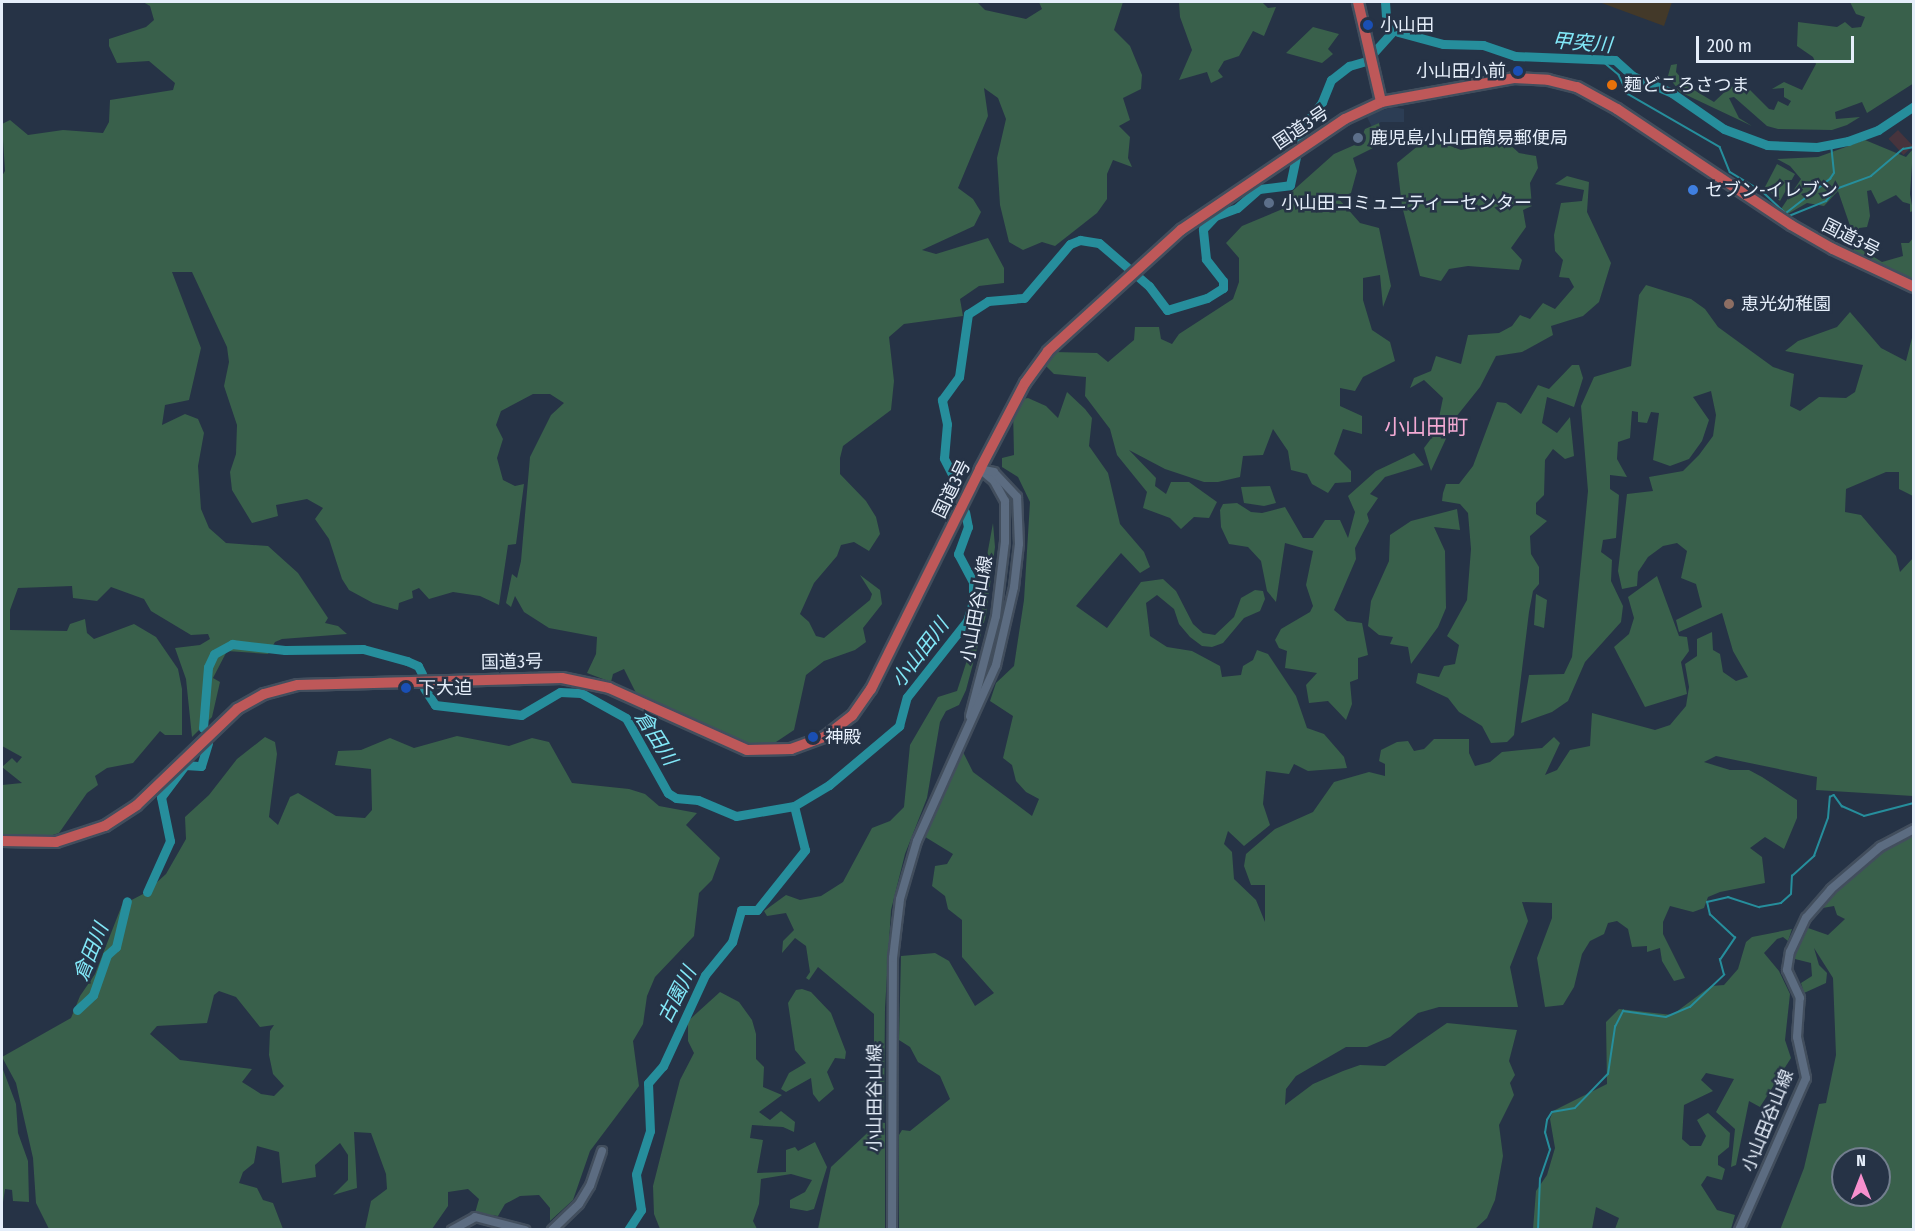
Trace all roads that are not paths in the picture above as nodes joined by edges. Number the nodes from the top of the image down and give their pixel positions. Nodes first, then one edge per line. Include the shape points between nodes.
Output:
1 (1358, 2) edge
2 (1381, 102) junction
3 (1914, 287) edge
4 (980, 469) junction
5 (966, 729) junction
6 (1914, 829) edge
7 (2, 841) edge
8 (602, 1151) dead end
9 (452, 1230) edge
10 (525, 1230) edge
11 (552, 1230) edge
12 (892, 1230) edge
13 (1739, 1230) edge

1 - 2 highway
2 - 3 highway, 国道3号 via 1514,78 1577,87 1833,249
2 - 4 highway, 国道3号 via 1345,119 1293,153 1181,230 1141,263 1048,351 1025,383
4 - 5 main road, 小山田谷山線 via 1001,491 1005,542 996,616
4 - 5 main road, 小山田谷山線 via 994,472 1013,489 1019,505 1019,544 1004,643 981,705
4 - 7 highway, 国道3号 via 867,696 839,727 805,745 774,751 730,746 609,688 578,679 298,685 264,694 231,714 137,804 105,826 56,842
5 - 12 main road, 小山田谷山線 via 914,849 896,927
6 - 13 main road, 小山田谷山線 via 1880,847 1831,889 1806,918 1790,952 1787,970 1800,998 1797,1037 1806,1078
8 - 11 street via 579,1204
9 - 10 street via 474,1217

